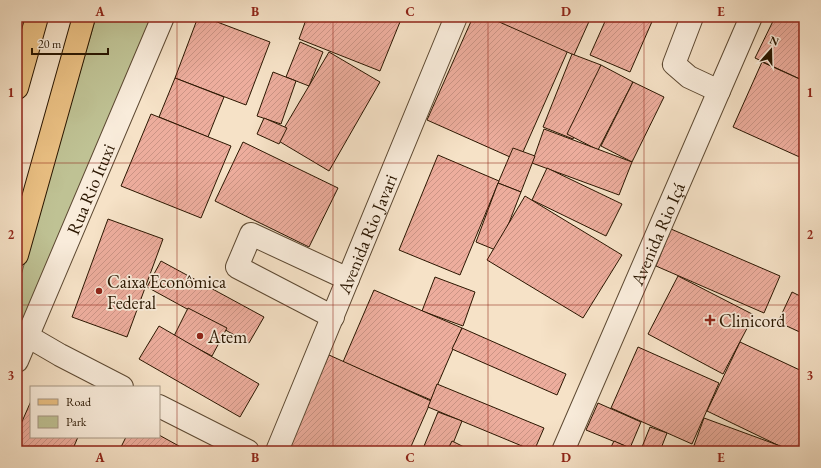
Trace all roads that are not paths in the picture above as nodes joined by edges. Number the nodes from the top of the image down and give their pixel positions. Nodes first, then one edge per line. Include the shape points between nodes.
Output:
1 (37, 17) edge
2 (84, 17) edge
3 (163, 17) edge
4 (456, 17) edge
5 (692, 17) edge
6 (751, 17) edge
7 (17, 88) edge
8 (719, 90) junction
9 (17, 255) edge
10 (348, 279) junction
11 (333, 317) junction
12 (22, 333) edge
13 (17, 361) edge
14 (120, 386) edge
15 (160, 407) edge
16 (248, 451) edge
17 (277, 451) edge
18 (563, 451) edge

1 - 7 main road
2 - 9 main road
3 - 12 street, Rua Rio Ituxi
4 - 10 street, Avenida Rio Javari
5 - 8 street via 674,64 689,77
6 - 8 street, Avenida Rio Içá
8 - 18 street, Avenida Rio Içá
10 - 11 street, Avenida Rio Javari
10 - 11 street via 251,234 237,267
11 - 17 street, Avenida Rio Javari
12 - 13 street, Rua Rio Ituxi
12 - 14 street
15 - 16 street

